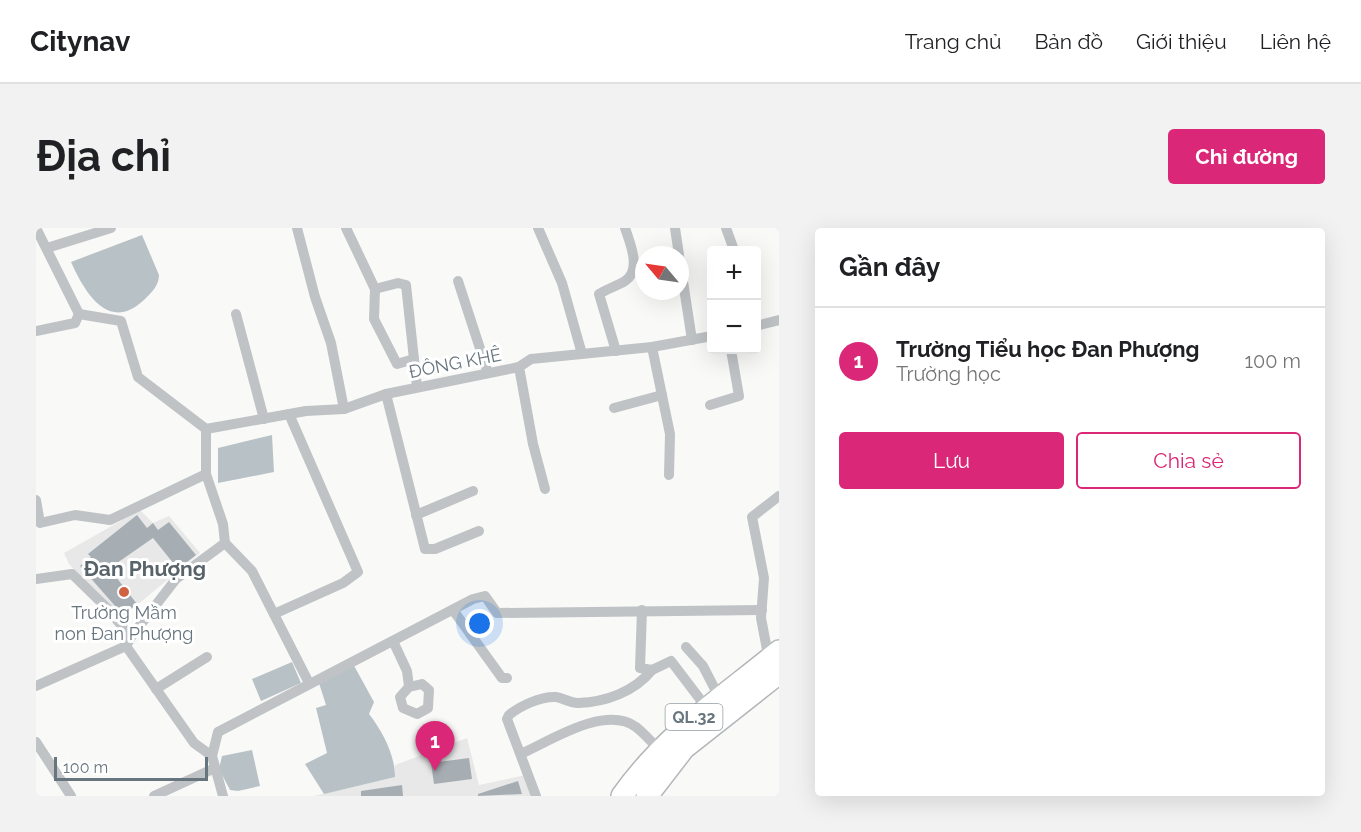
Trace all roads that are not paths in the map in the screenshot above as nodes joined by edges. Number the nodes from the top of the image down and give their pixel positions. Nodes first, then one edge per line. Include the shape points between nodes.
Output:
1 (36, 228) edge
2 (111, 228) edge
3 (297, 228) edge
4 (346, 228) edge
5 (538, 228) edge
6 (625, 228) edge
7 (675, 228) edge
8 (726, 228) edge
9 (678, 246) edge
10 (733, 246) edge
11 (47, 248) junction
12 (458, 281) dead end
13 (375, 289) junction
14 (686, 300) edge
15 (79, 314) junction
16 (236, 314) dead end
17 (779, 320) edge
18 (761, 322) edge
19 (36, 331) edge
20 (707, 337) edge
21 (692, 340) junction
22 (616, 351) junction
23 (653, 352) junction
24 (582, 354) junction
25 (732, 354) edge
26 (414, 359) junction
27 (519, 367) junction
28 (488, 373) junction
29 (417, 387) junction
30 (386, 394) junction
31 (662, 395) junction
32 (710, 405) dead end
33 (344, 408) junction
34 (614, 408) dead end
35 (289, 414) junction
36 (264, 419) junction
37 (206, 429) junction
38 (206, 474) junction
39 (669, 475) dead end
40 (544, 489) dead end
41 (473, 491) dead end
42 (779, 496) edge
43 (36, 500) edge
44 (416, 515) junction
45 (479, 531) dead end
46 (225, 543) junction
47 (36, 579) edge
48 (453, 610) junction
49 (642, 610) junction
50 (762, 610) junction
51 (274, 614) junction
52 (393, 641) junction
53 (129, 642) junction
54 (686, 646) dead end
55 (207, 657) dead end
56 (776, 665) edge
57 (652, 670) junction
58 (507, 678) dead end
59 (309, 683) junction
60 (36, 686) edge
61 (409, 687) dead end
62 (156, 689) junction
63 (713, 702) junction
64 (36, 742) edge
65 (660, 750) junction
66 (525, 752) dead end
67 (212, 756) junction
68 (215, 768) junction
69 (70, 796) edge
70 (154, 796) edge
71 (223, 796) edge
72 (536, 796) edge
73 (622, 796) edge
74 (647, 796) edge

1 - 11 street
2 - 11 street
3 - 33 street via 331,343
4 - 13 street
5 - 24 street via 562,283
6 - 22 street via 633,270 628,279 599,294
7 - 9 street
8 - 10 street
11 - 15 street
12 - 28 street
13 - 26 street via 374,319 385,343 397,364
13 - 26 street via 398,283 406,285
14 - 21 street
15 - 19 street via 75,323
15 - 37 street via 121,321 138,377
16 - 36 street
17 - 18 street
20 - 21 street, ĐÔNG KHÊ
21 - 23 street, ĐÔNG KHÊ
22 - 23 street, ĐÔNG KHÊ
22 - 24 street, ĐÔNG KHÊ
23 - 31 street
24 - 27 street, ĐÔNG KHÊ via 531,359
25 - 32 street via 739,396
26 - 29 street
27 - 28 street, ĐÔNG KHÊ
27 - 40 street
28 - 29 street, ĐÔNG KHÊ
29 - 30 street, ĐÔNG KHÊ
30 - 33 street, ĐÔNG KHÊ
30 - 44 street
31 - 34 street
31 - 39 street via 670,434
33 - 35 street, ĐÔNG KHÊ
35 - 36 street, ĐÔNG KHÊ
35 - 51 street via 358,572 343,583
36 - 37 street, ĐÔNG KHÊ
37 - 38 street
38 - 43 street via 110,519 75,515 40,523
38 - 46 street via 223,524
41 - 44 street
42 - 50 street via 752,517 764,578
44 - 45 street via 425,549 435,549
46 - 51 street via 252,571
46 - 53 street via 176,579
47 - 53 street via 72,574 107,608
48 - 49 street via 485,596 497,613
48 - 52 street
48 - 58 street via 502,678
49 - 50 street
49 - 57 street via 640,668
50 - 56 street
51 - 59 street
52 - 59 street
52 - 61 street via 407,671
53 - 60 street
53 - 62 street
54 - 63 street via 703,666
55 - 62 street
56 - 63 highway, QL.32
56 - 74 highway, QL.32 via 684,748
57 - 63 street via 671,661
57 - 72 street via 644,680 610,699 581,703 557,697 542,699 509,715 507,719
59 - 67 street via 218,732
62 - 67 street via 194,743
63 - 65 highway, QL.32
64 - 69 street
65 - 66 street via 634,726 614,720 580,725
65 - 73 highway, QL.32
67 - 68 street
68 - 70 street
68 - 71 street

